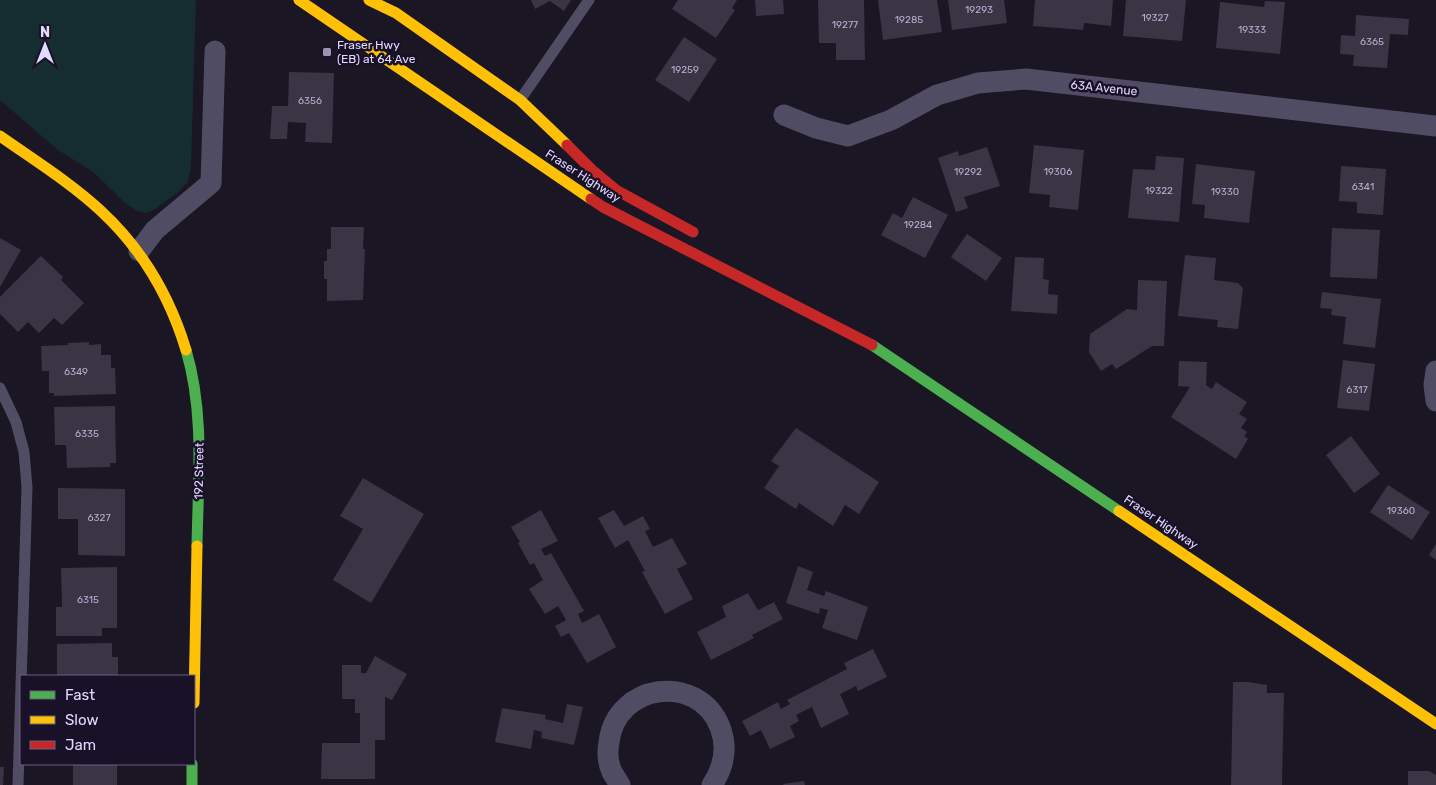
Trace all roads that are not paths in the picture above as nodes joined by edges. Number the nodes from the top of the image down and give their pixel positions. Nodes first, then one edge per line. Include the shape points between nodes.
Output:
1 (299, 0) edge
2 (369, 0) edge
3 (589, 0) edge
4 (215, 51) dead end
5 (520, 100) junction
6 (784, 115) dead end
7 (1436, 126) edge
8 (0, 136) edge
9 (701, 237) dead end
10 (139, 251) junction
11 (844, 318) dead end
12 (871, 344) junction
13 (1436, 371) edge
14 (0, 388) edge
15 (1436, 401) edge
16 (21, 675) edge
17 (195, 675) edge
18 (20, 719) edge
19 (1436, 724) edge
20 (192, 765) edge
21 (18, 785) edge
22 (192, 785) edge
23 (620, 785) edge
24 (712, 785) edge

1 - 12 main road, Fraser Highway via 603,207
2 - 5 main road, Fraser Highway via 396,13
3 - 5 lane
4 - 10 street via 210,183 155,230
5 - 9 main road, Fraser Highway via 616,190
6 - 7 street, 63A Avenue via 848,136 891,120 937,95 978,83 1026,79
8 - 10 main road, 192 Street via 78,191
10 - 17 main road, 192 Street via 154,275 182,336 198,397
11 - 12 main road, Fraser Highway
12 - 19 main road, Fraser Highway
13 - 15 street
14 - 16 lane via 16,422 24,452 27,487
18 - 21 lane
20 - 22 main road
23 - 24 street via 607,752 610,732 618,715 632,701 650,693 669,690 688,694 704,704 716,719 724,737 724,756

